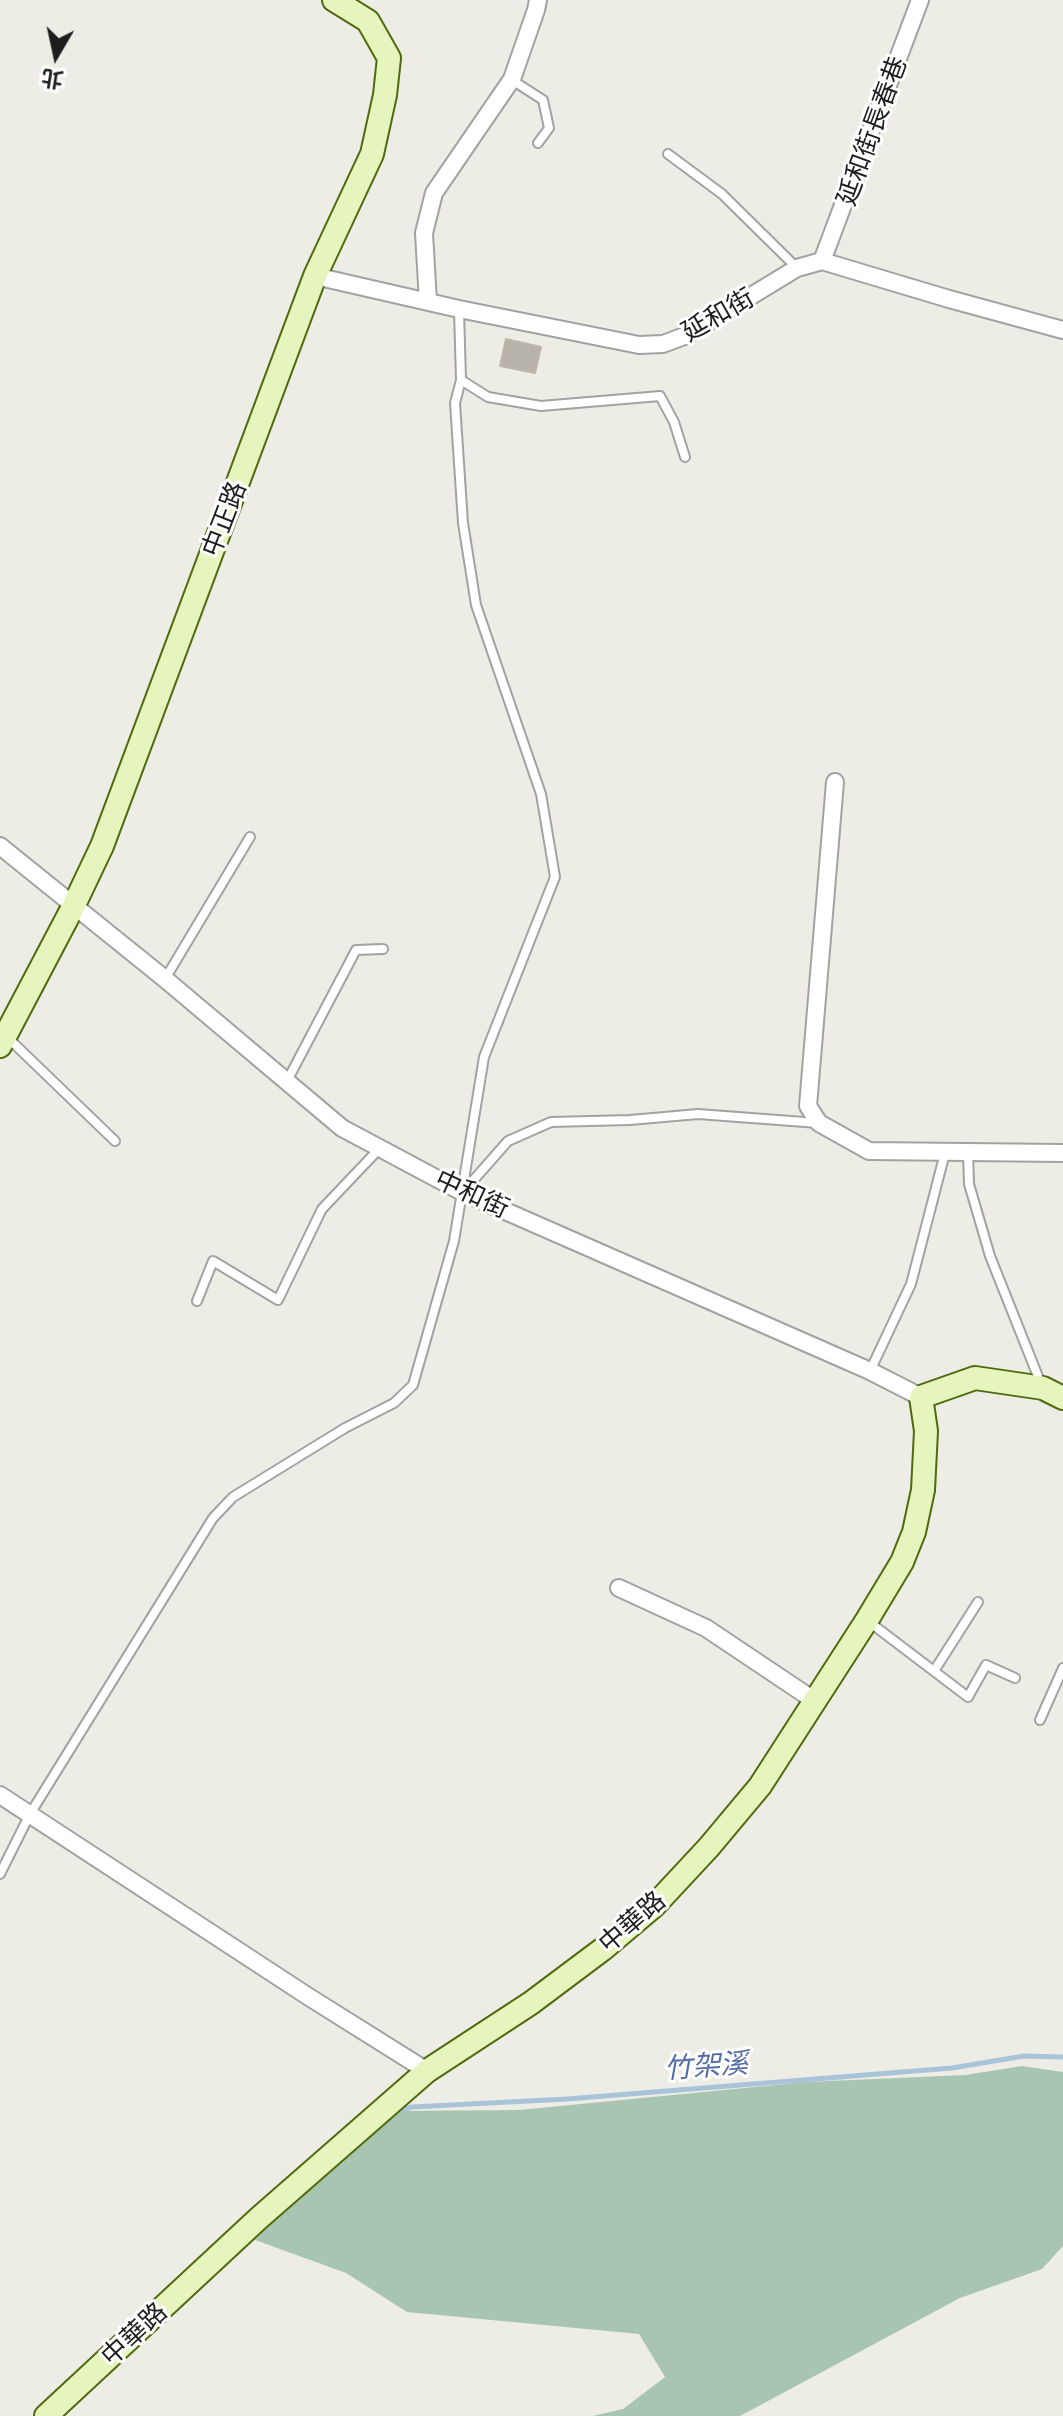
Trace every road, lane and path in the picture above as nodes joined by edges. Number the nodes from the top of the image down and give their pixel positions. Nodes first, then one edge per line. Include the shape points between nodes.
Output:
1 (334, 0) edge
2 (538, 0) edge
3 (920, 0) edge
4 (512, 79) junction
5 (538, 143) dead end
6 (668, 154) dead end
7 (822, 261) junction
8 (797, 268) junction
9 (315, 276) junction
10 (428, 302) junction
11 (459, 309) junction
12 (1063, 330) edge
13 (461, 380) junction
14 (685, 457) dead end
15 (835, 782) dead end
16 (250, 837) dead end
17 (0, 846) edge
18 (73, 907) junction
19 (383, 949) dead end
20 (165, 979) junction
21 (3, 1041) edge
22 (287, 1082) junction
23 (819, 1123) junction
24 (115, 1141) dead end
25 (380, 1148) junction
26 (945, 1153) junction
27 (968, 1153) junction
28 (1063, 1153) edge
29 (462, 1192) junction
30 (197, 1301) dead end
31 (870, 1371) junction
32 (1053, 1393) edge
33 (921, 1397) junction
34 (619, 1588) dead end
35 (978, 1602) dead end
36 (867, 1620) junction
37 (1063, 1668) edge
38 (934, 1671) junction
39 (1015, 1678) dead end
40 (815, 1701) junction
41 (1040, 1720) dead end
42 (0, 1795) edge
43 (30, 1814) junction
44 (0, 1874) edge
45 (427, 2071) junction
46 (46, 2416) edge

1 - 9 street, 中正路 via 368,21 389,58 372,154
2 - 4 street
3 - 7 street, 延和街長春巷
4 - 5 lane via 543,100 549,128
4 - 10 street via 434,193 424,233
6 - 8 lane via 722,194
7 - 8 street, 延和街
7 - 12 street
8 - 11 street, 延和街 via 687,335 663,344 639,345
9 - 10 street, 延和街
9 - 18 street, 中正路 via 102,846
10 - 11 street, 延和街
11 - 13 lane
13 - 14 lane via 488,397 541,406 660,396
13 - 29 lane via 455,403 463,523 476,605 541,794 555,877 484,1057
15 - 23 street via 808,1106
16 - 20 lane
17 - 18 street, 中和街
18 - 20 street, 中和街
18 - 21 street, 中正路
19 - 22 lane via 356,950
20 - 22 street, 中和街
21 - 24 lane
22 - 25 street, 中和街 via 342,1128
23 - 26 street via 869,1151
23 - 29 lane via 698,1114 551,1122 508,1141
25 - 29 street, 中和街
25 - 30 lane via 322,1209 278,1300 213,1261
26 - 27 street
26 - 31 lane via 911,1284
27 - 28 street
27 - 32 lane via 969,1184 990,1256
29 - 31 street, 中和街
29 - 43 lane via 454,1241 413,1385 394,1403 233,1497 213,1518
31 - 33 street, 中和街
32 - 33 street via 975,1378
33 - 36 street, 中華路 via 926,1431 923,1490 914,1532
34 - 40 street via 706,1628
35 - 38 lane
36 - 38 lane
36 - 40 street, 中華路
37 - 41 lane
38 - 39 lane via 968,1697 986,1665
40 - 45 street, 中華路 via 760,1786 655,1905 531,2003
42 - 43 street
43 - 44 lane
43 - 45 street
45 - 46 street, 中華路

